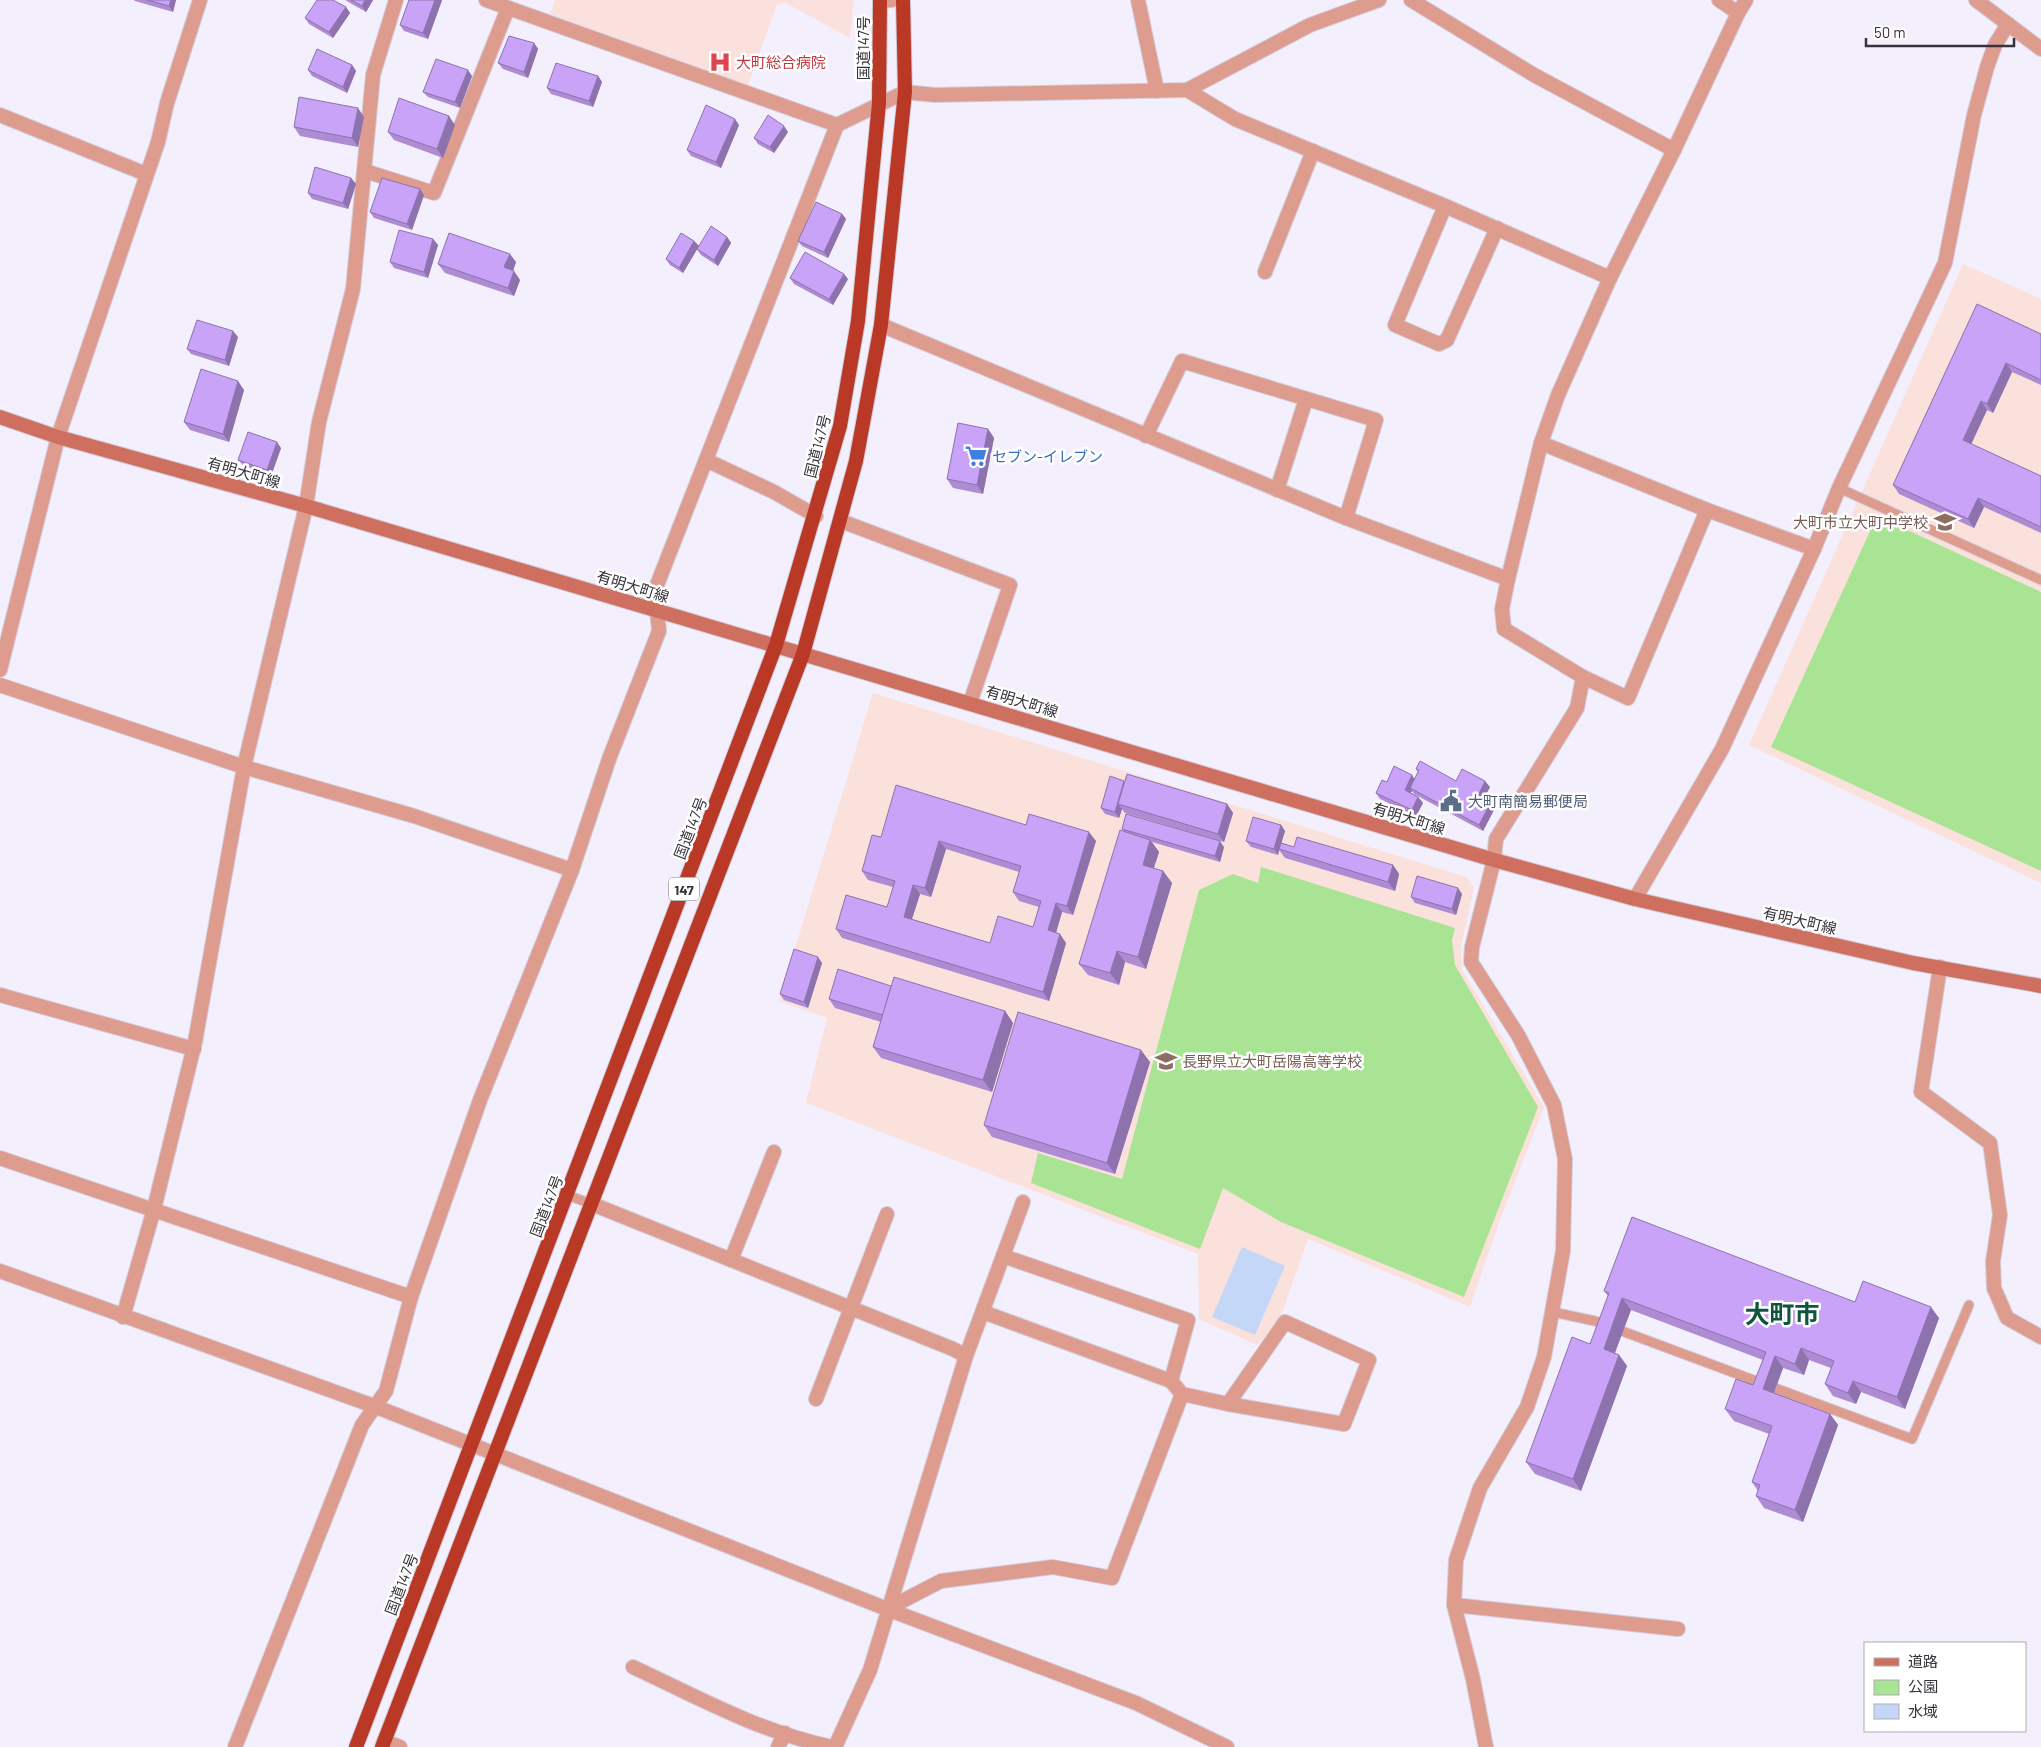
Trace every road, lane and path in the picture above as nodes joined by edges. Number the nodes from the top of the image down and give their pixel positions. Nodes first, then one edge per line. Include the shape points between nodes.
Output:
1 (200, 0) edge
2 (396, 0) edge
3 (486, 0) edge
4 (884, 0) edge
5 (903, 0) edge
6 (1138, 0) edge
7 (1379, 0) edge
8 (1411, 0) edge
9 (1719, 0) edge
10 (1746, 0) edge
11 (1976, 0) edge
12 (508, 8) junction
13 (1738, 13) junction
14 (2008, 24) junction
15 (2041, 48) edge
16 (1187, 90) junction
17 (1157, 91) junction
18 (905, 92) junction
19 (879, 103) junction
20 (0, 116) edge
21 (837, 125) junction
22 (1674, 150) junction
23 (1314, 151) junction
24 (365, 171) junction
25 (146, 174) junction
26 (1445, 206) junction
27 (1497, 228) junction
28 (1265, 272) dead end
29 (1610, 278) junction
30 (881, 325) junction
31 (1306, 399) junction
32 (0, 417) edge
33 (1146, 436) junction
34 (58, 437) junction
35 (1541, 443) junction
36 (706, 460) junction
37 (1839, 488) junction
38 (1277, 490) junction
39 (306, 506) junction
40 (1707, 510) junction
41 (816, 516) junction
42 (1346, 518) junction
43 (841, 522) junction
44 (1814, 549) junction
45 (1508, 580) junction
46 (2041, 580) edge
47 (657, 611) junction
48 (776, 645) junction
49 (802, 654) junction
50 (0, 670) edge
51 (1583, 677) junction
52 (0, 686) edge
53 (970, 702) junction
54 (244, 767) junction
55 (1494, 860) junction
56 (572, 870) junction
57 (1635, 899) junction
58 (1940, 966) junction
59 (2041, 986) edge
60 (0, 995) edge
61 (194, 1049) junction
62 (774, 1152) dead end
63 (0, 1158) edge
64 (567, 1195) junction
65 (1023, 1202) dead end
66 (592, 1204) junction
67 (154, 1209) junction
68 (887, 1214) dead end
69 (1003, 1256) junction
70 (731, 1260) junction
71 (0, 1271) edge
72 (411, 1297) junction
73 (1969, 1305) dead end
74 (852, 1308) junction
75 (983, 1312) junction
76 (1553, 1312) junction
77 (123, 1316) junction
78 (2041, 1337) edge
79 (966, 1356) junction
80 (1171, 1381) junction
81 (1182, 1394) junction
82 (816, 1400) dead end
83 (1228, 1404) junction
84 (374, 1406) junction
85 (472, 1444) junction
86 (495, 1454) junction
87 (1454, 1605) junction
88 (887, 1609) junction
89 (1678, 1629) dead end
90 (633, 1667) dead end
91 (785, 1733) junction
92 (383, 1744) edge
93 (235, 1747) edge
94 (356, 1747) edge
95 (400, 1747) edge
96 (778, 1747) edge
97 (833, 1747) edge
98 (1227, 1747) edge
99 (1486, 1747) edge

1 - 25 street
2 - 24 street via 373,75
3 - 12 street
4 - 19 highway, 国道147号 / 147
5 - 18 highway, 147
6 - 17 street
7 - 16 street via 1310,25
8 - 22 street via 1534,75
9 - 13 street
10 - 13 street
11 - 14 street
12 - 21 street
12 - 24 street via 434,193
13 - 22 street
14 - 15 street
14 - 37 street via 1995,45 1976,105 1945,263
16 - 17 street
16 - 23 street via 1235,118
17 - 18 street via 936,95
18 - 19 street
18 - 30 highway, 147
19 - 21 street
19 - 41 highway, 国道147号 / 147 via 858,321 840,426
20 - 25 street
21 - 36 street
22 - 29 street
23 - 26 street
23 - 28 street
24 - 39 street via 353,289 319,422
25 - 34 street
26 - 27 street
26 - 27 street via 1395,325 1439,344 1447,340
27 - 29 street
29 - 35 street via 1558,395
30 - 33 street
30 - 43 highway, 147 via 856,461
31 - 33 street via 1182,361
31 - 38 street
31 - 42 street via 1376,420
32 - 34 main road, 有明大町線
33 - 38 street
34 - 39 main road, 有明大町線
34 - 50 street
35 - 40 street
35 - 45 street
36 - 41 street
36 - 47 street via 655,590
37 - 44 street
37 - 46 lane
38 - 42 street
39 - 47 main road, 有明大町線
39 - 54 street
40 - 44 street
40 - 51 street via 1628,698
41 - 48 highway, 国道147号 / 147
42 - 45 street
43 - 49 highway, 147
43 - 53 street via 1010,585
44 - 57 street via 1722,748
45 - 51 street via 1502,609 1504,629
47 - 48 main road, 有明大町線
47 - 56 street via 659,631 609,759
48 - 49 main road, 有明大町線
48 - 64 highway, 国道147号 / 147
49 - 53 main road, 有明大町線
49 - 66 highway, 147
51 - 55 street via 1577,708 1496,839
52 - 54 street
53 - 55 main road, 有明大町線
54 - 56 street via 414,816
54 - 61 street
55 - 57 main road, 有明大町線
55 - 76 street via 1471,962 1518,1035 1554,1105 1565,1159 1563,1251
56 - 72 street via 480,1100
57 - 58 main road, 有明大町線 via 1913,963
58 - 59 main road, 有明大町線
58 - 78 street via 1921,1092 1990,1143 2000,1215 1993,1261 1994,1288 2007,1318
60 - 61 street
61 - 67 street
62 - 70 street
63 - 67 street
64 - 66 lane
64 - 85 highway, 国道147号 / 147
65 - 69 street
66 - 70 street
66 - 86 highway, 147
67 - 72 street
67 - 77 street
68 - 74 street
69 - 75 street
69 - 80 street via 1188,1320
70 - 74 street
71 - 77 street
72 - 84 street via 386,1391
73 - 76 lane via 1912,1439 1595,1321
74 - 79 street
74 - 82 street
75 - 79 street
75 - 80 street
76 - 87 street via 1544,1357 1527,1407 1477,1497 1456,1560
77 - 84 street
79 - 88 street
80 - 81 street
81 - 83 street
81 - 88 street via 1112,1578 1053,1567 941,1581
83 - 83 street via 1344,1424 1369,1360 1285,1322
84 - 85 street
84 - 93 street via 362,1425
85 - 86 street
85 - 94 highway, 国道147号 / 147
86 - 88 street
86 - 92 highway, 147
87 - 89 street
87 - 99 street
88 - 97 street via 870,1670
88 - 98 street via 1136,1703
90 - 91 street via 731,1713
91 - 96 street
91 - 97 street
92 - 95 street

